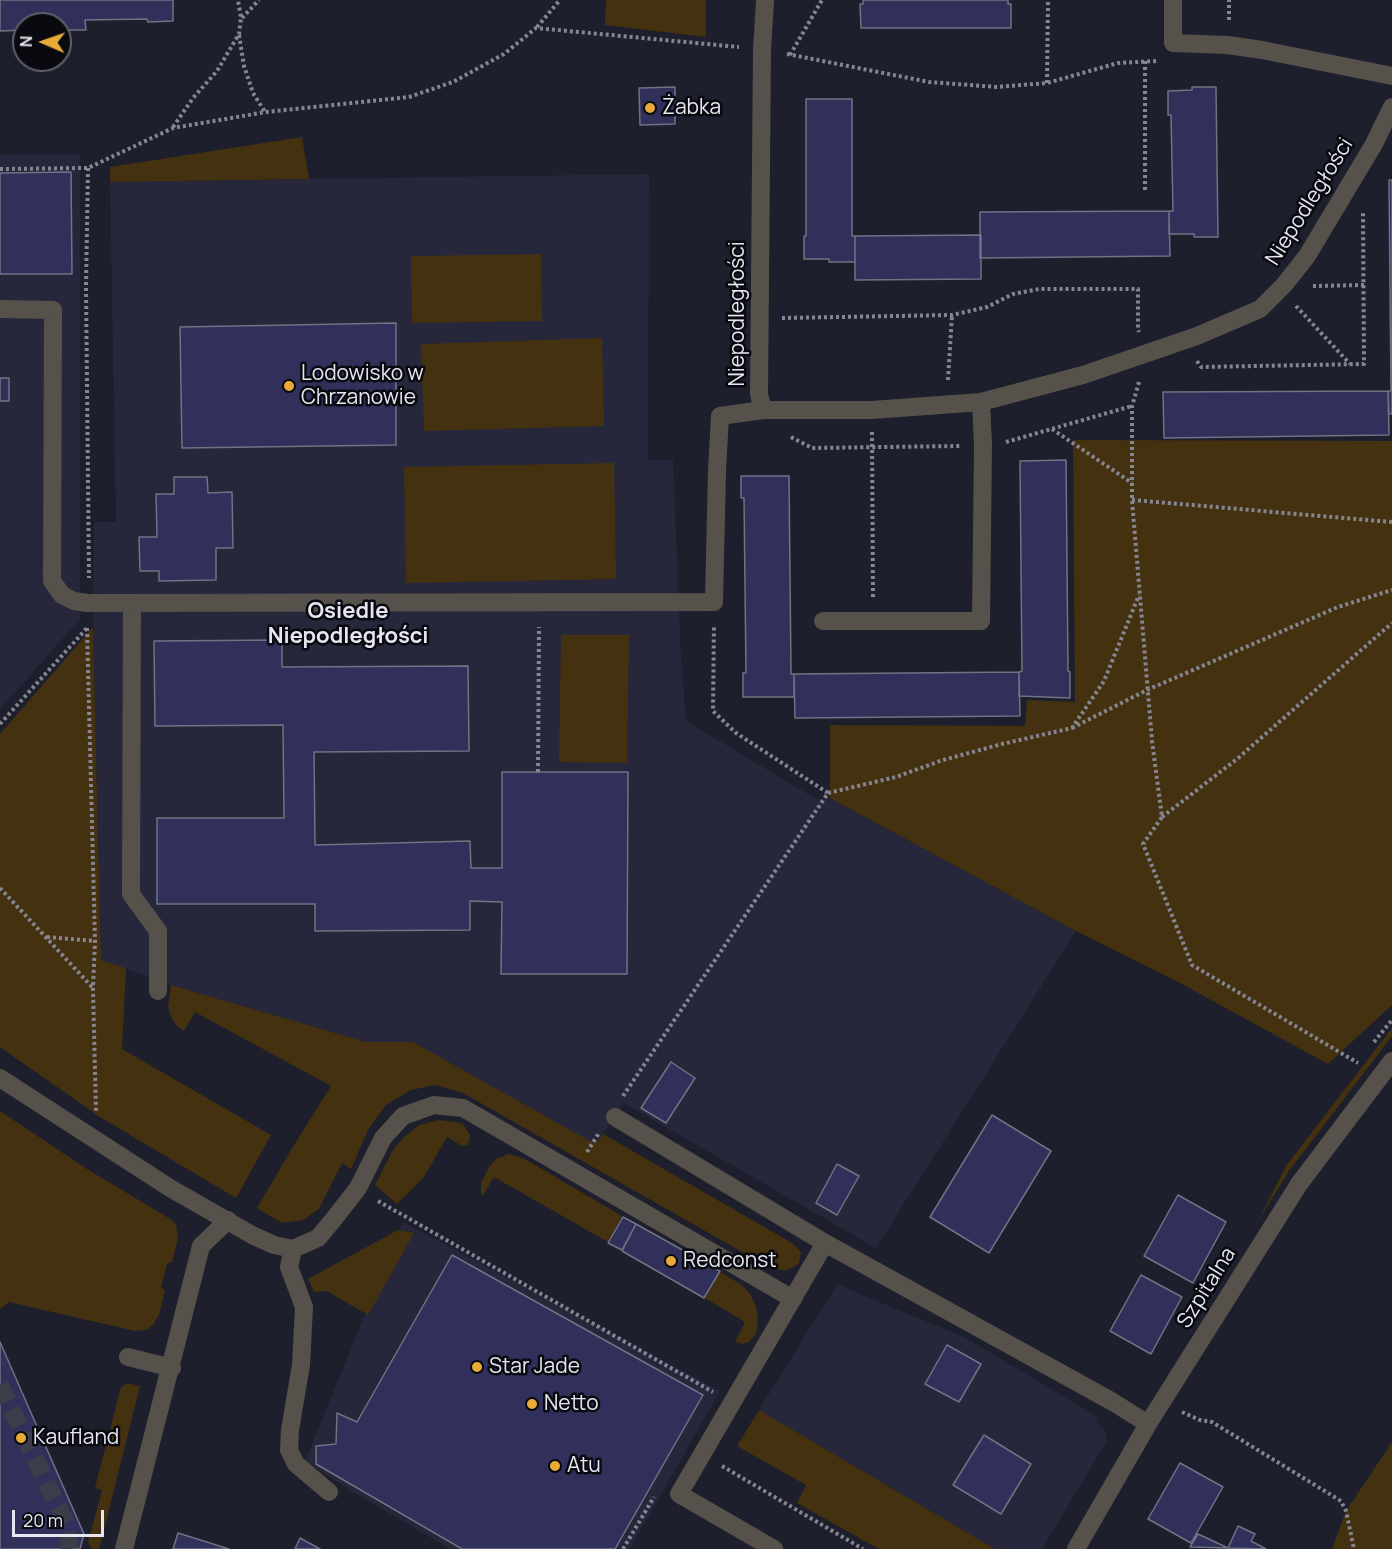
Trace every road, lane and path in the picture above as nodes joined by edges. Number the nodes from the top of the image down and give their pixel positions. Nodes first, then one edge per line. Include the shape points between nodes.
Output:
1 (238, 0) edge
2 (259, 0) edge
3 (560, 0) edge
4 (765, 0) edge
5 (822, 0) edge
6 (1048, 0) edge
7 (1173, 0) edge
8 (241, 18) junction
9 (536, 28) junction
10 (239, 34) junction
11 (746, 48) dead end
12 (778, 53) dead end
13 (790, 55) junction
14 (1145, 61) junction
15 (1168, 62) dead end
16 (1392, 76) edge
17 (1047, 83) junction
18 (1392, 107) edge
19 (266, 112) junction
20 (172, 128) junction
21 (88, 168) junction
22 (0, 169) edge
23 (1145, 192) dead end
24 (1363, 210) dead end
25 (1316, 278) dead end
26 (1364, 285) junction
27 (1311, 286) junction
28 (1306, 292) dead end
29 (1301, 299) dead end
30 (1296, 305) junction
31 (0, 309) edge
32 (1288, 311) dead end
33 (952, 315) junction
34 (778, 318) dead end
35 (1152, 351) junction
36 (1206, 355) dead end
37 (1350, 364) junction
38 (1141, 378) dead end
39 (981, 402) junction
40 (946, 406) junction
41 (1132, 406) junction
42 (762, 410) junction
43 (872, 410) junction
44 (1051, 429) junction
45 (786, 436) dead end
46 (983, 445) junction
47 (872, 448) junction
48 (1132, 483) junction
49 (1132, 500) junction
50 (1392, 522) edge
51 (1392, 590) edge
52 (1139, 595) junction
53 (540, 602) junction
54 (714, 602) junction
55 (87, 603) junction
56 (132, 603) junction
57 (823, 621) dead end
58 (873, 621) junction
59 (1392, 623) edge
60 (87, 628) junction
61 (1147, 690) junction
62 (0, 724) edge
63 (1072, 728) junction
64 (538, 772) dead end
65 (828, 793) junction
66 (1162, 817) junction
67 (0, 888) edge
68 (47, 937) junction
69 (95, 940) junction
70 (93, 988) junction
71 (158, 991) dead end
72 (1392, 1061) edge
73 (1358, 1063) dead end
74 (0, 1078) edge
75 (613, 1116) junction
76 (96, 1120) dead end
77 (574, 1172) junction
78 (370, 1195) dead end
79 (228, 1220) junction
80 (825, 1243) junction
81 (293, 1249) junction
82 (793, 1299) junction
83 (128, 1357) dead end
84 (172, 1368) junction
85 (714, 1393) dead end
86 (1181, 1412) dead end
87 (1148, 1424) junction
88 (702, 1454) junction
89 (329, 1492) dead end
90 (657, 1492) dead end
91 (124, 1549) edge
92 (623, 1549) edge
93 (774, 1549) edge
94 (863, 1549) edge
95 (1076, 1549) edge
96 (1354, 1549) edge

1 - 8 path
2 - 8 path
3 - 9 path
4 - 42 street, Niepodległości via 759,394
5 - 13 path
6 - 17 path
7 - 16 street via 1173,43 1262,50
8 - 10 path
9 - 11 path
9 - 19 path via 504,54 453,82 409,97
10 - 19 path via 253,93
10 - 20 path via 217,71
12 - 13 path
13 - 17 path via 929,82 997,87
14 - 15 path
14 - 17 path via 1119,63
14 - 23 path
18 - 35 street, Niepodległości via 1341,201 1284,285 1260,309
19 - 20 path
20 - 21 path
21 - 22 path
21 - 55 path
24 - 26 path
25 - 27 path
26 - 27 path
26 - 37 path via 1364,364
27 - 28 path
29 - 30 path
30 - 32 path
30 - 37 path
31 - 55 street via 53,310 52,581 62,595
33 - 34 path
33 - 35 path via 1039,289 1138,289 1138,329
33 - 40 path
35 - 39 street, Niepodległości via 1083,375
36 - 37 path via 1197,360 1201,367
38 - 41 path
39 - 40 street, Niepodległości
39 - 46 street
40 - 43 street, Niepodległości
41 - 44 path
41 - 48 path
42 - 43 street, Niepodległości
42 - 54 street via 720,416
43 - 47 path
44 - 46 path
44 - 48 path
45 - 47 path via 812,448
46 - 47 path
46 - 58 street via 981,621
47 - 58 path
48 - 49 path
49 - 50 path
49 - 52 path
51 - 61 path via 1338,607
52 - 61 path
52 - 63 path via 1104,681
53 - 54 street
53 - 56 street
53 - 64 path
54 - 65 path via 713,711 736,733
55 - 56 street
55 - 60 path
56 - 71 street via 131,894 158,931
57 - 58 street
59 - 66 path via 1237,759
60 - 62 path
60 - 69 path
61 - 63 path
61 - 66 path
63 - 65 path
65 - 75 path
66 - 73 path via 1143,844 1192,965
67 - 68 path
68 - 69 path
68 - 70 path
69 - 70 path
70 - 76 path
72 - 87 street, Szpitalna via 1299,1184
74 - 79 street via 170,1188
75 - 77 path
75 - 80 street
77 - 81 street via 463,1108 434,1105 403,1116 382,1138 358,1188 333,1220 318,1238
77 - 82 street
78 - 85 path
79 - 81 street via 273,1245
79 - 84 street via 201,1246
80 - 82 street
80 - 87 street
81 - 89 street via 289,1267 304,1307 301,1365 289,1450 296,1464
82 - 88 street
83 - 84 street
84 - 91 street
86 - 96 path via 1212,1422 1341,1501
87 - 95 street, Szpitalna
88 - 93 street via 679,1494
88 - 94 path
90 - 92 path

